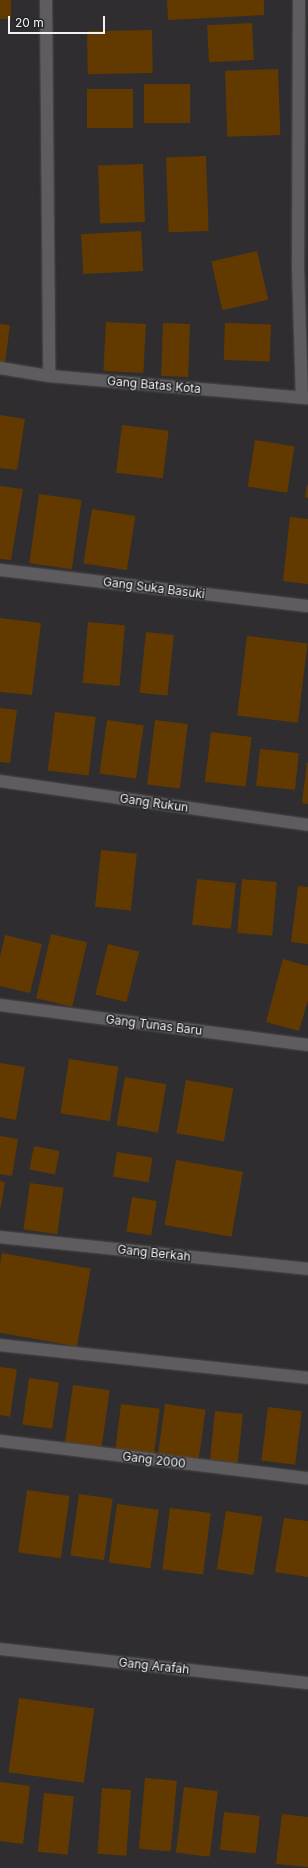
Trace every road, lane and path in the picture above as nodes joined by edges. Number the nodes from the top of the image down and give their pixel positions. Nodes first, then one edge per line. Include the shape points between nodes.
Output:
1 (46, 0) edge
2 (298, 0) edge
3 (0, 368) edge
4 (49, 376) junction
5 (305, 398) edge
6 (0, 570) edge
7 (308, 606) edge
8 (0, 781) edge
9 (308, 825) edge
10 (0, 1005) edge
11 (308, 1045) edge
12 (0, 1237) edge
13 (308, 1269) edge
14 (0, 1345) edge
15 (308, 1378) edge
16 (0, 1441) edge
17 (308, 1478) edge
18 (0, 1649) edge
19 (308, 1683) edge

1 - 4 street
2 - 5 street via 298,266
3 - 4 street, Gang Batas Kota
4 - 5 street, Gang Batas Kota
6 - 7 street, Gang Suka Basuki
8 - 9 street, Gang Rukun
10 - 11 street, Gang Tunas Baru
12 - 13 street, Gang Berkah
14 - 15 street
16 - 17 street, Gang 2000
18 - 19 street, Gang Arafah

